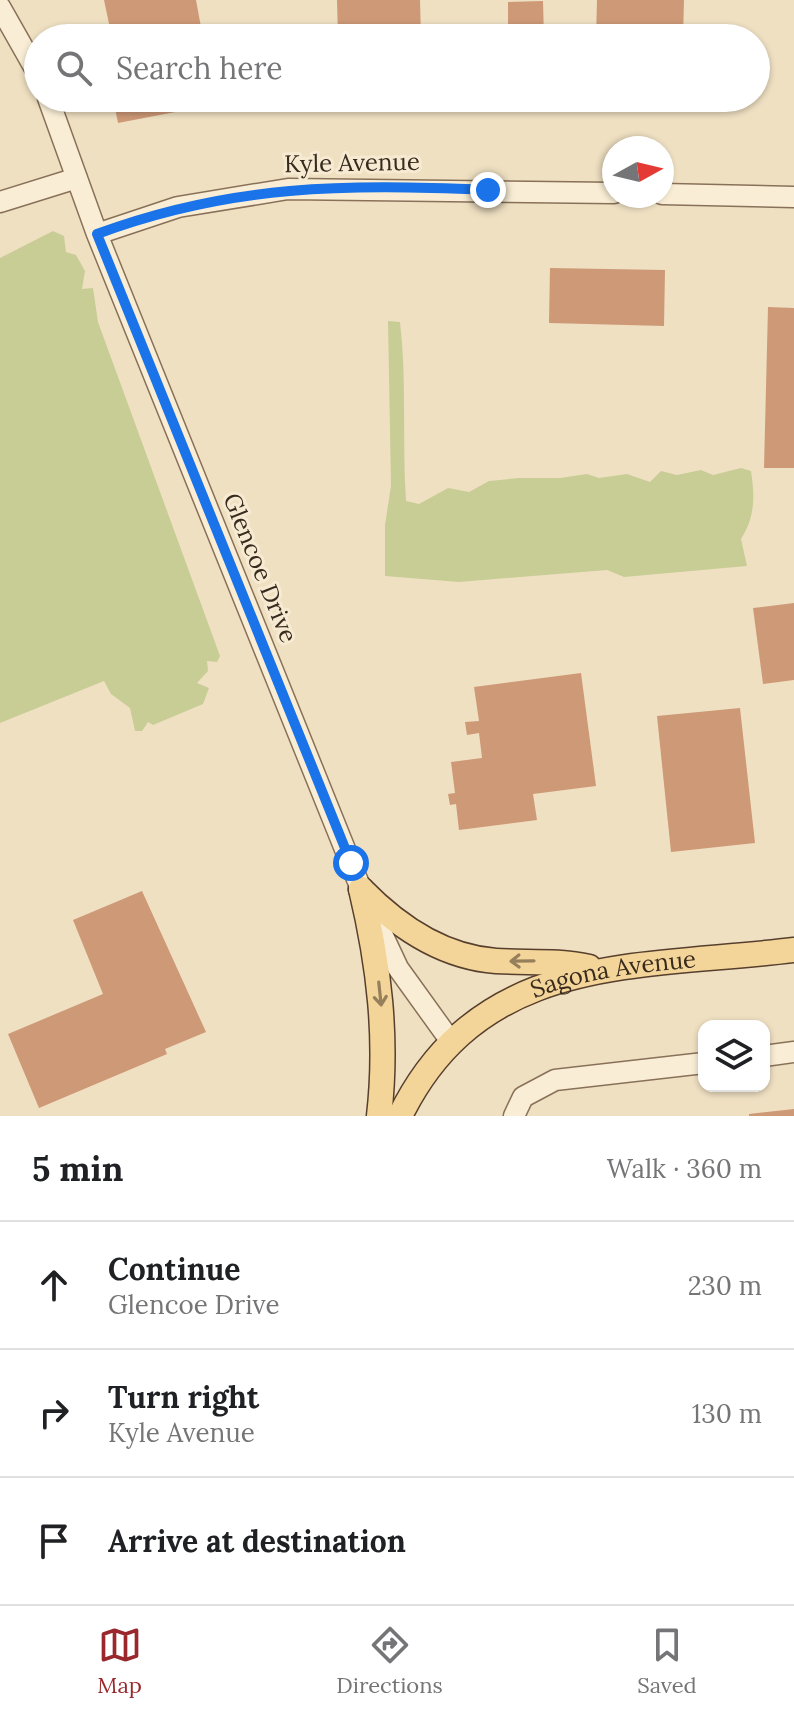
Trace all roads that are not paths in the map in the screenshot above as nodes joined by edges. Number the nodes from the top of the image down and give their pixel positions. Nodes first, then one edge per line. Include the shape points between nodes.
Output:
1 (0, 7) edge
2 (24, 49) edge
3 (53, 112) edge
4 (77, 178) junction
5 (602, 193) edge
6 (674, 194) edge
7 (794, 197) edge
8 (0, 202) edge
9 (97, 234) junction
10 (361, 889) junction
11 (793, 954) edge
12 (600, 969) junction
13 (452, 1043) junction
14 (794, 1052) edge
15 (770, 1055) edge
16 (698, 1064) edge
17 (379, 1116) edge
18 (400, 1116) edge
19 (514, 1116) edge

1 - 2 street
3 - 4 street, Glencoe Drive
4 - 8 street
4 - 9 street, Glencoe Drive
5 - 9 street, Kyle Avenue via 288,189 178,207
6 - 7 street
9 - 10 street, Glencoe Drive
12 -> 10 main road via 450,951 399,923
10 - 13 street, Glencoe Drive via 398,968
10 -> 17 main road via 382,1014
11 - 12 main road, Sagona Avenue
12 - 13 main road, Sagona Avenue via 522,993 477,1020
13 - 18 main road, Sagona Avenue
14 - 15 street
16 - 19 street via 555,1080 523,1097

